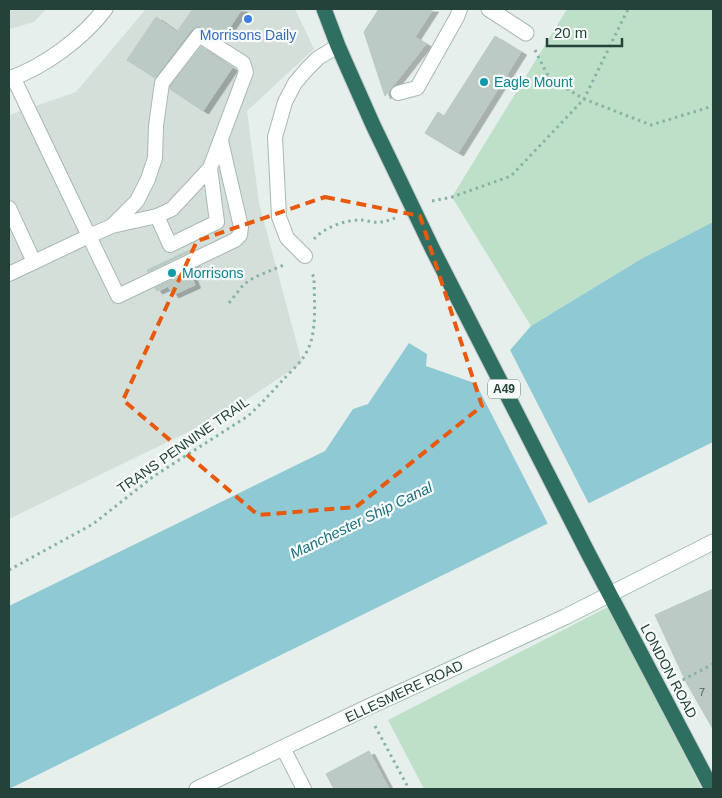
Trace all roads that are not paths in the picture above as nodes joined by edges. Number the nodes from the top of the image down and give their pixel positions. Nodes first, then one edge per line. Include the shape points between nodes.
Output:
1 (106, 9) edge
2 (460, 9) edge
3 (489, 9) edge
4 (329, 12) edge
5 (526, 33) road end
6 (338, 46) junction
7 (11, 78) edge
8 (398, 93) dead end
9 (221, 140) junction
10 (210, 168) junction
11 (9, 208) edge
12 (157, 216) junction
13 (112, 226) junction
14 (89, 236) junction
15 (305, 256) road end
16 (34, 262) junction
17 (9, 274) edge
18 (713, 542) edge
19 (610, 594) junction
20 (283, 748) junction
21 (198, 789) edge
22 (304, 789) edge
23 (712, 789) edge

1 - 7 main road via 79,37 57,53
2 - 8 lane via 417,88
3 - 5 main road
4 - 6 highway, A49
6 - 15 lane via 318,58 295,83 284,102 275,137 279,217 287,238
6 - 19 highway, A49 via 433,250
7 - 14 lane
9 - 10 lane
9 - 13 lane via 246,72 243,63 199,35 162,84 155,158 148,180 137,201
9 - 14 lane via 242,227 235,240 118,296
10 - 12 lane via 172,209
10 - 12 lane via 217,222 170,245
11 - 16 lane
12 - 13 lane
13 - 14 lane
14 - 16 lane
16 - 17 lane
18 - 19 main road, ELLESMERE ROAD
19 - 20 main road, ELLESMERE ROAD
19 - 23 highway, LONDON ROAD / A49
20 - 21 main road, ELLESMERE ROAD
20 - 22 lane

